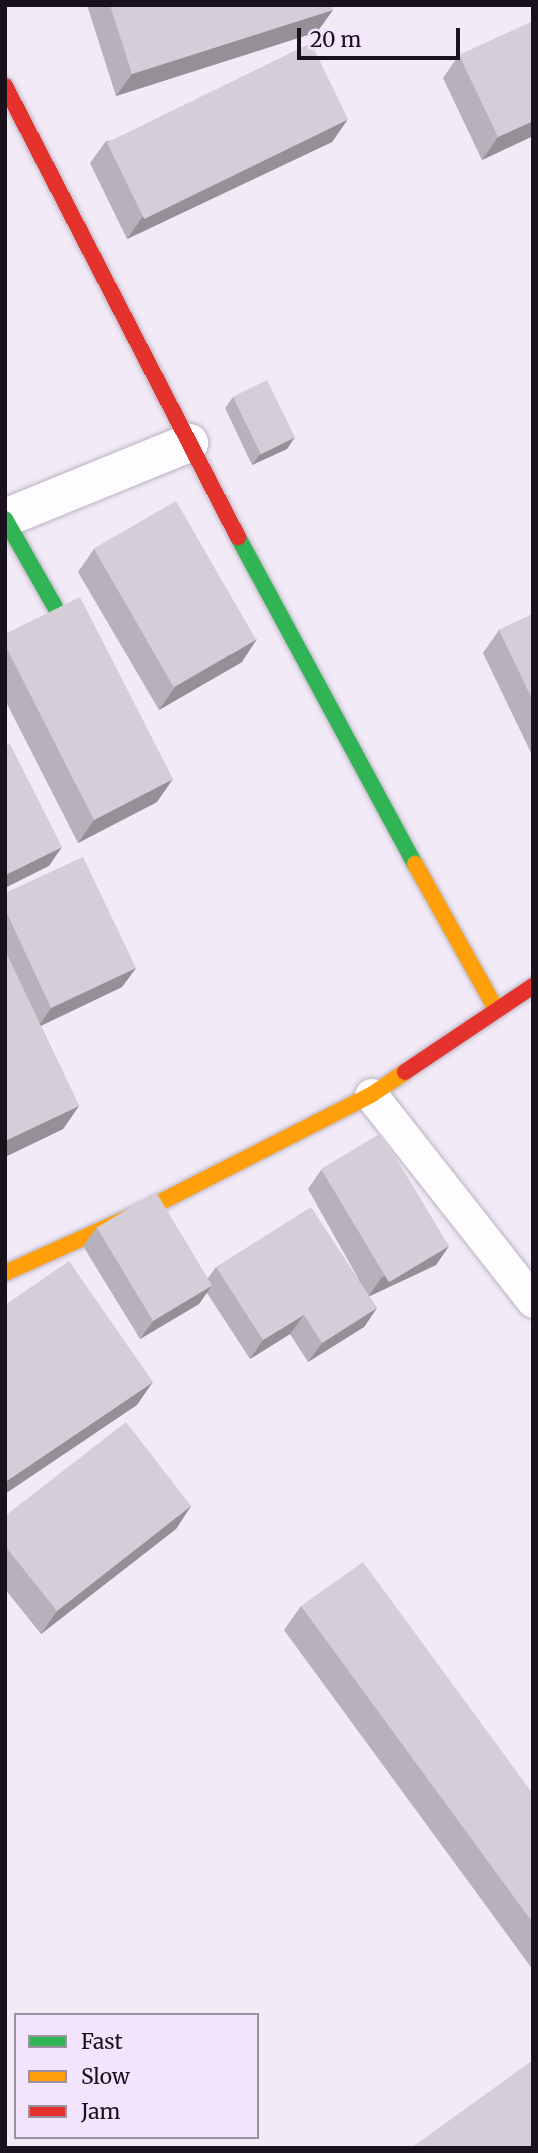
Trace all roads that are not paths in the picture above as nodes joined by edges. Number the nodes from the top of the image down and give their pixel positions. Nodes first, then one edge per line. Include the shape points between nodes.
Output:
1 (5, 86) edge
2 (189, 443) junction
3 (5, 519) edge
4 (55, 607) edge
5 (533, 986) edge
6 (496, 1009) junction
7 (371, 1095) junction
8 (5, 1273) edge
9 (533, 1301) edge

1 - 2 street
2 - 3 street
2 - 6 street via 302,661
3 - 4 street
5 - 6 street
6 - 7 street
7 - 8 street via 143,1211
7 - 9 lane

